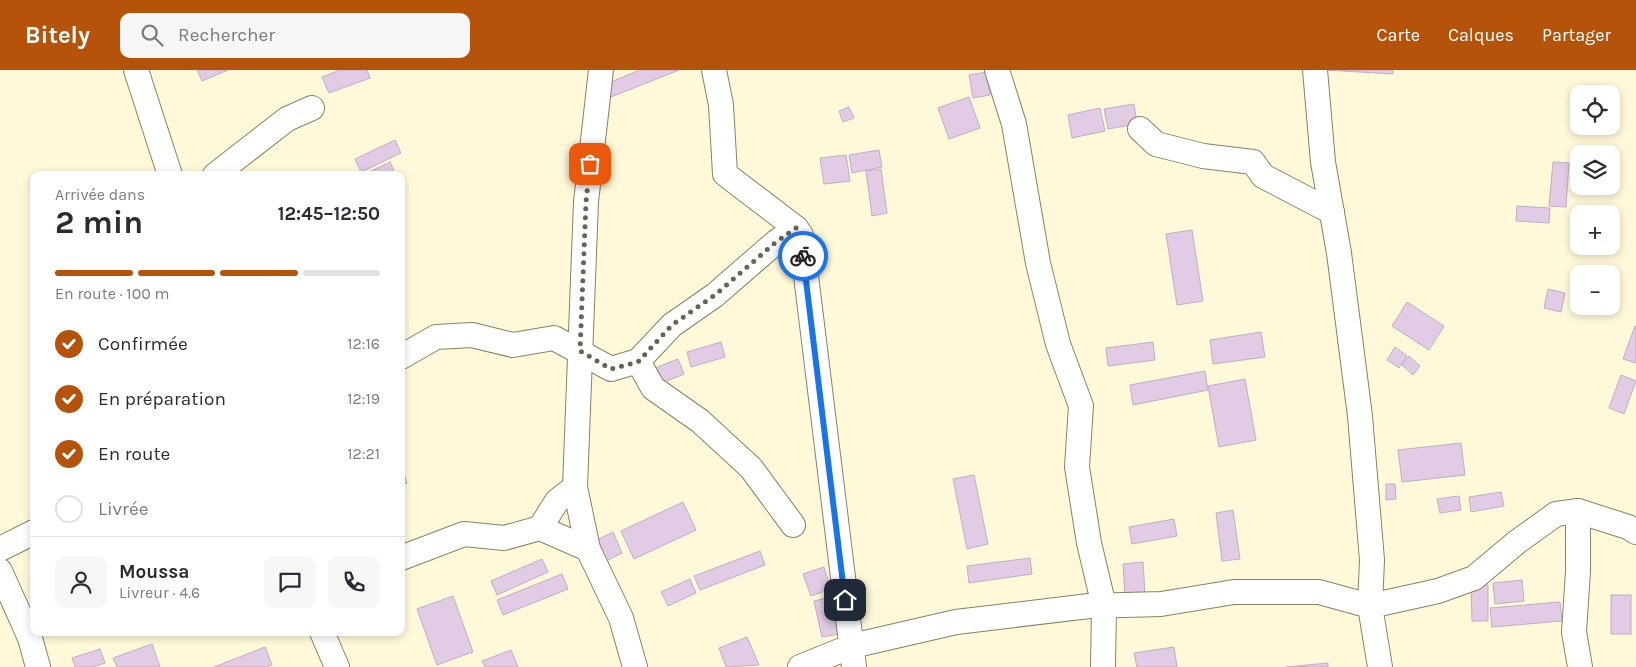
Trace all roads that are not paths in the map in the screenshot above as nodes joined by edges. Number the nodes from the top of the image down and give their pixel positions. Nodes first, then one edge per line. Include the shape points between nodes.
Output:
1 (136, 70) edge
2 (601, 70) edge
3 (714, 70) edge
4 (997, 70) edge
5 (1315, 70) edge
6 (312, 108) dead end
7 (1140, 129) dead end
8 (169, 171) edge
9 (220, 171) edge
10 (1332, 212) junction
11 (796, 228) junction
12 (582, 304) junction
13 (554, 338) junction
14 (580, 351) junction
15 (405, 355) edge
16 (638, 362) junction
17 (611, 369) junction
18 (579, 390) junction
19 (575, 487) junction
20 (1578, 511) junction
21 (793, 525) dead end
22 (540, 528) junction
23 (1633, 528) edge
24 (30, 534) edge
25 (0, 548) edge
26 (588, 549) junction
27 (405, 556) edge
28 (0, 571) edge
29 (1104, 606) junction
30 (1370, 606) junction
31 (324, 636) edge
32 (852, 657) edge
33 (38, 667) edge
34 (337, 667) edge
35 (635, 667) edge
36 (800, 667) edge
37 (1103, 667) edge
38 (1380, 667) edge
39 (1580, 667) edge

1 - 8 street
2 - 12 street via 586,202
3 - 11 street via 721,105 725,174
4 - 29 street via 1014,124 1038,263 1058,344 1081,406 1077,467 1089,542
5 - 10 street via 1323,162
6 - 9 street via 288,119
7 - 10 street via 1156,144 1203,156 1253,162 1263,176
10 - 30 street via 1360,416 1372,560
11 - 16 street via 715,295 672,325
11 - 32 street via 801,235
12 - 13 street
12 - 14 street
13 - 14 street
13 - 15 street via 513,345 472,335 436,337
14 - 17 street
14 - 18 street
16 - 17 street
16 - 21 street via 653,388 700,420 751,468
17 - 18 street
18 - 19 street
19 - 22 street via 557,501
19 - 26 street
20 - 23 street
20 - 30 street via 1556,514 1474,578 1438,591
20 - 39 street via 1574,632
22 - 26 street
22 - 27 street via 504,538 464,534
24 - 25 street
26 - 35 street via 621,618
28 - 33 street via 30,638
29 - 30 street via 1161,604 1234,592 1319,592
29 - 32 street via 956,622
29 - 37 street
30 - 38 street
31 - 34 street
32 - 36 street

